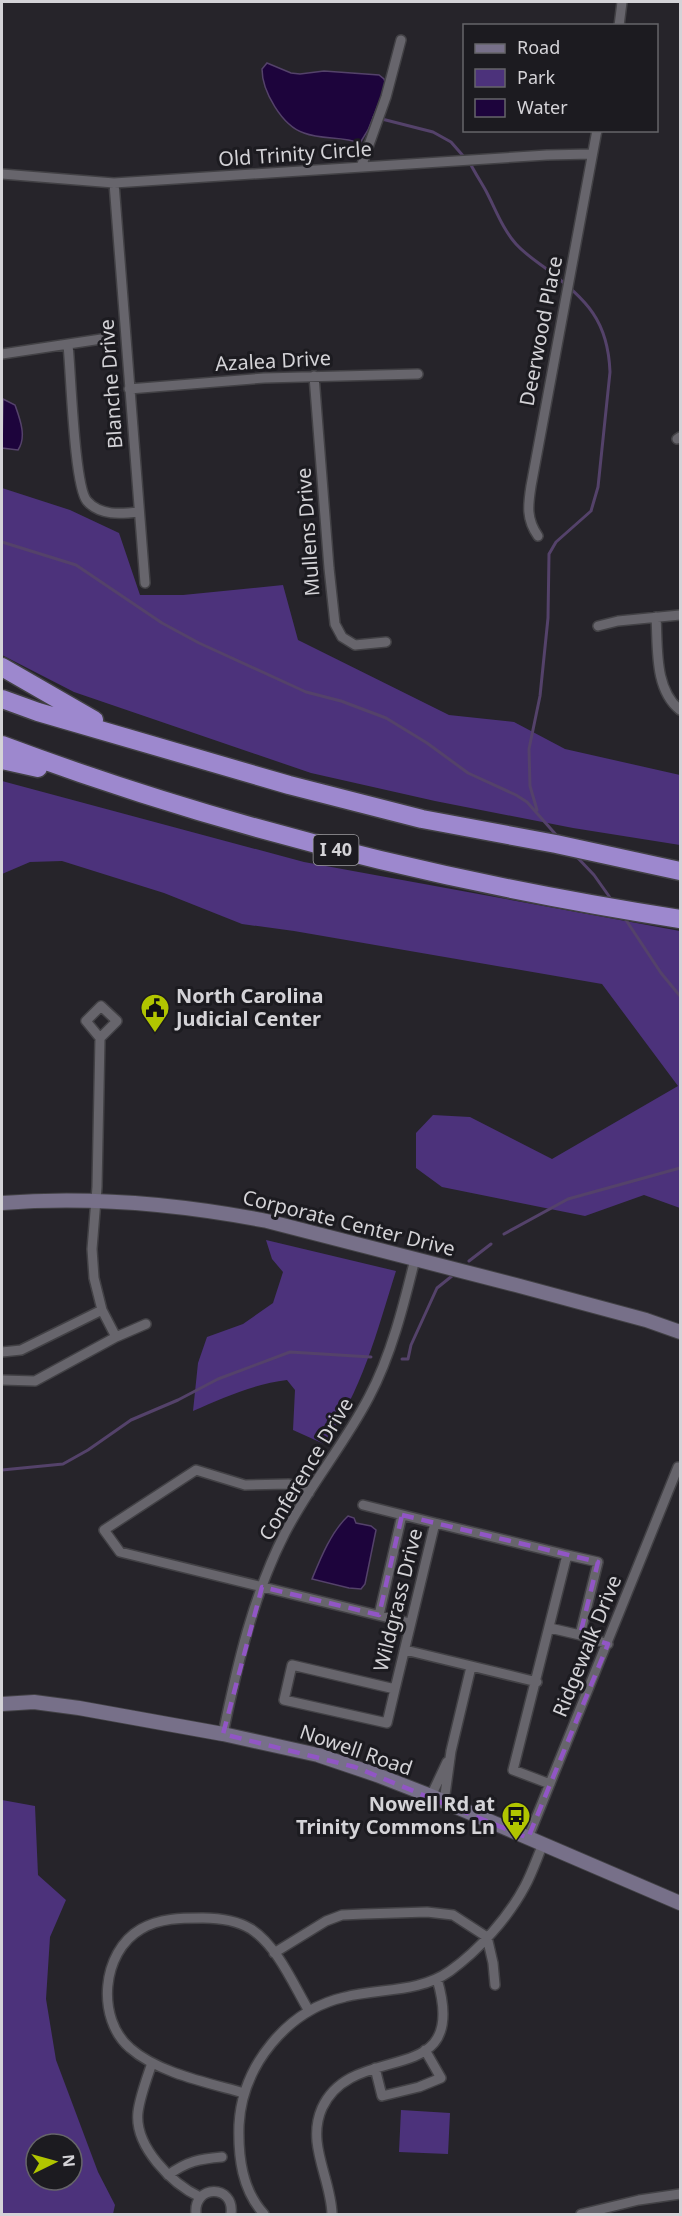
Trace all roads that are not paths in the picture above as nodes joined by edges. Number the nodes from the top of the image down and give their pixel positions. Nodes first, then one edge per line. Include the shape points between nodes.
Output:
1 (622, 2) edge
2 (619, 24) edge
3 (401, 40) dead end
4 (597, 132) edge
5 (592, 154) junction
6 (361, 167) junction
7 (2, 174) edge
8 (114, 183) junction
9 (108, 338) dead end
10 (68, 345) junction
11 (2, 354) edge
12 (418, 374) dead end
13 (314, 376) junction
14 (129, 389) junction
15 (139, 512) junction
16 (538, 536) dead end
17 (145, 583) dead end
18 (681, 615) edge
19 (656, 617) junction
20 (598, 626) dead end
21 (386, 642) dead end
22 (2, 667) edge
23 (2, 699) edge
24 (681, 710) edge
25 (122, 735) junction
26 (2, 746) edge
27 (2, 760) edge
28 (74, 772) junction
29 (681, 871) edge
30 (681, 919) edge
31 (100, 1038) dead end
32 (96, 1200) junction
33 (2, 1203) edge
34 (416, 1259) junction
35 (102, 1310) junction
36 (146, 1324) dead end
37 (681, 1332) edge
38 (116, 1337) junction
39 (2, 1352) edge
40 (2, 1380) edge
41 (678, 1467) dead end
42 (309, 1493) junction
43 (363, 1505) dead end
44 (402, 1515) junction
45 (435, 1523) junction
46 (567, 1555) junction
47 (262, 1587) junction
48 (379, 1615) junction
49 (410, 1623) junction
50 (550, 1628) junction
51 (580, 1635) junction
52 (608, 1644) junction
53 (405, 1650) junction
54 (471, 1667) junction
55 (537, 1682) junction
56 (395, 1689) junction
57 (2, 1704) edge
58 (223, 1734) junction
59 (451, 1751) junction
60 (549, 1785) junction
61 (430, 1796) junction
62 (444, 1802) junction
63 (528, 1838) junction
64 (543, 1844) junction
65 (681, 1903) edge
66 (487, 1937) junction
67 (274, 1953) junction
68 (437, 1979) junction
69 (495, 1985) dead end
70 (309, 2011) junction
71 (425, 2050) junction
72 (152, 2063) junction
73 (375, 2068) junction
74 (244, 2093) junction
75 (222, 2157) dead end
76 (168, 2175) junction
77 (681, 2194) edge
78 (200, 2197) junction
79 (240, 2198) junction
80 (196, 2214) edge
81 (231, 2214) edge
82 (264, 2214) edge
83 (332, 2214) edge
84 (581, 2214) edge

1 - 2 street
3 - 6 street via 387,98
4 - 5 street, Deerwood Place
5 - 6 street, Old Trinity Circle
5 - 16 street, Deerwood Place via 527,513
6 - 8 street, Old Trinity Circle
7 - 8 street, Old Trinity Circle
8 - 14 street, Blanche Drive
9 - 10 street
10 - 11 street
10 - 15 street via 82,494 103,512
12 - 13 street, Azalea Drive
13 - 14 street, Azalea Drive
13 - 21 street, Mullens Drive via 335,624 342,636 355,645
14 - 15 street, Blanche Drive
15 - 17 street, Blanche Drive
18 - 19 street
19 - 20 street
19 - 24 street via 662,683
22 - 25 highway
23 - 25 highway
25 - 29 highway via 289,785 422,819
26 - 28 highway, I 40
27 - 28 highway
28 - 30 highway, I 40 via 330,849 569,902
31 - 32 street
32 - 33 street, Corporate Center Drive
32 - 34 street, Corporate Center Drive via 235,1215
32 - 35 street via 92,1249
34 - 37 street, Corporate Center Drive
34 - 42 street, Conference Drive via 382,1369 369,1398
35 - 38 street
35 - 39 street via 21,1350
36 - 38 street
38 - 40 street via 34,1381
41 - 52 street, Ridgewalk Drive
42 - 47 street, Conference Drive via 284,1534
42 - 47 street via 289,1484 245,1485 196,1470 104,1530 120,1552
43 - 44 street
44 - 45 street
44 - 48 street
45 - 46 street, Wildgrass Drive
45 - 49 street, Wildgrass Drive
46 - 50 street
46 - 51 street, Wildgrass Drive via 598,1562
47 - 48 street
47 - 58 street, Conference Drive
48 - 49 street
49 - 53 street, Wildgrass Drive
50 - 51 street
50 - 55 street
51 - 52 street
52 - 60 street, Ridgewalk Drive
53 - 54 street
53 - 56 street, Wildgrass Drive
54 - 55 street
54 - 59 street
55 - 60 street via 513,1770
56 - 56 street, Wildgrass Drive via 292,1665 284,1700 387,1723
57 - 58 street, Nowell Road via 56,1704
58 - 61 street, Nowell Road via 318,1755
59 - 61 street
59 - 62 street
60 - 63 street, Ridgewalk Drive
61 - 62 street, Nowell Road
62 - 63 street, Nowell Road
63 - 64 street, Nowell Road
64 - 65 street, Nowell Road
64 - 66 street via 525,1887
66 - 67 street via 453,1915 364,1914 326,1921
66 - 68 street
66 - 69 street
67 - 70 street
67 - 72 street via 252,1930 220,1918 174,1918 140,1929 129,1938 117,1953 109,1974 109,2010 116,2030 129,2048
68 - 70 street via 414,1987 343,1997
68 - 71 street via 444,2012 442,2030
70 - 74 street via 262,2055
71 - 73 street via 414,2058
71 - 73 street via 441,2078 418,2087 382,2096
72 - 74 street
72 - 76 street via 138,2113 140,2128 145,2144
73 - 83 street via 360,2072 334,2090 318,2123 316,2145
74 - 79 street via 240,2118
75 - 76 street via 184,2163
76 - 78 street
77 - 84 street
78 - 79 street via 216,2192
78 - 80 street
79 - 81 street
79 - 82 street

